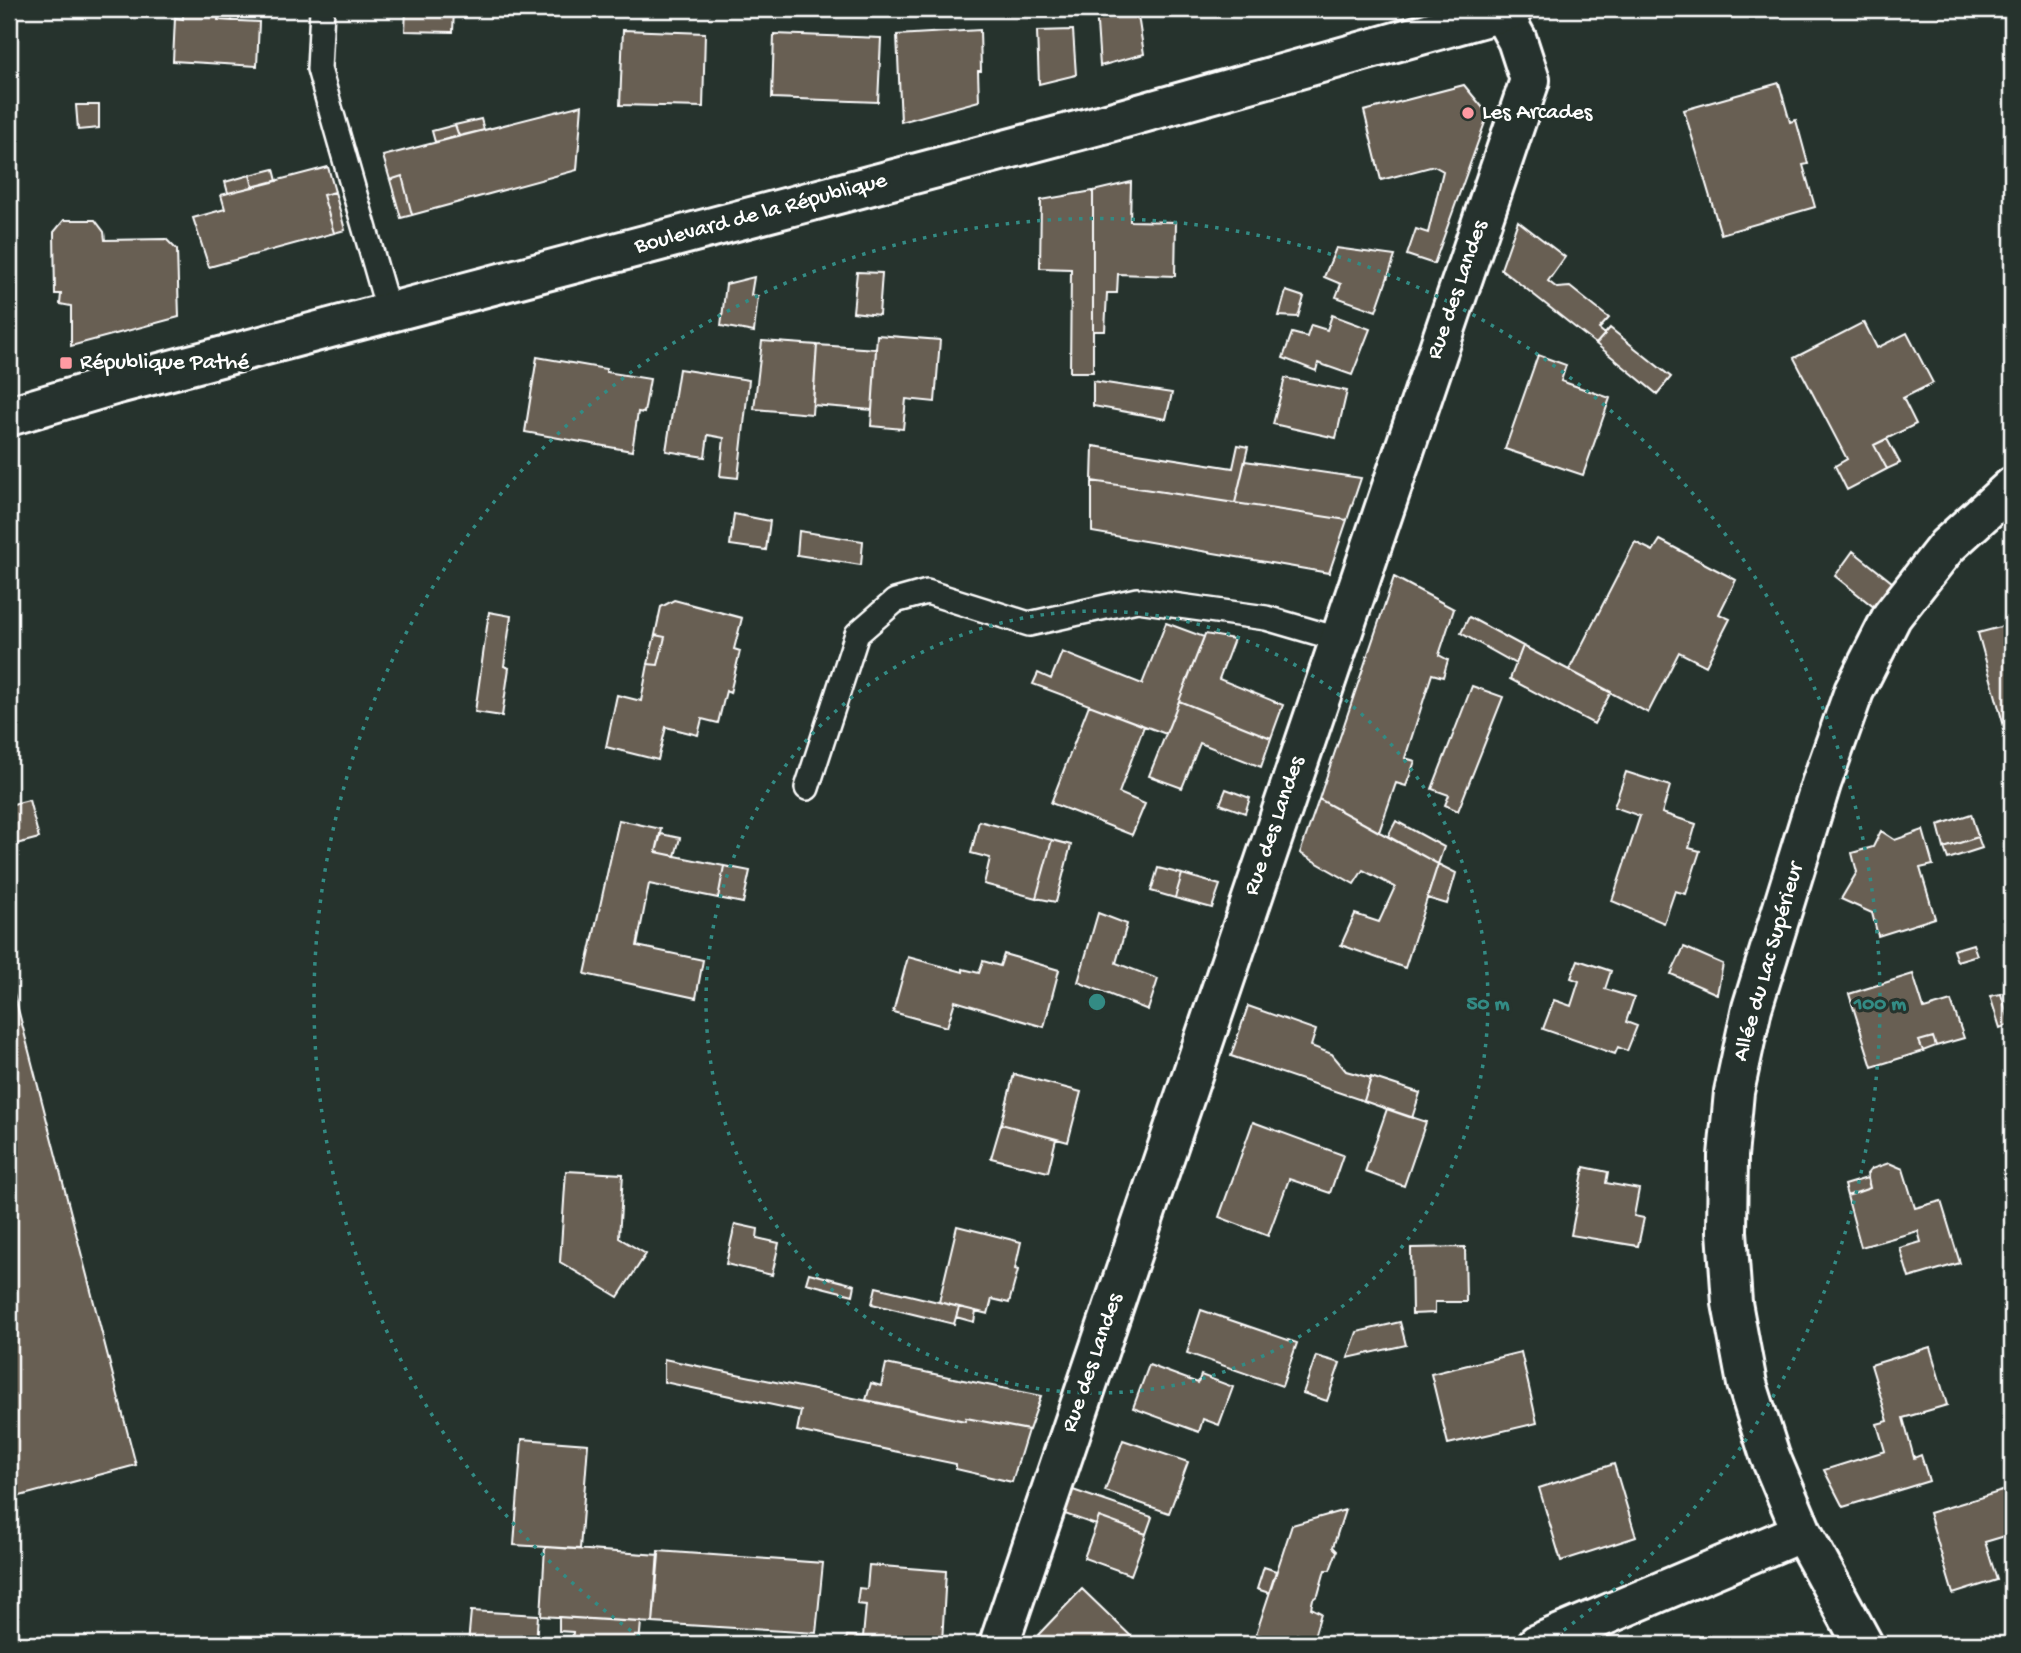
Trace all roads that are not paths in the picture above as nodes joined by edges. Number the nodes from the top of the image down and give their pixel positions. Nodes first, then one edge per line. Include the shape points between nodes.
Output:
1 (322, 9) edge
2 (1507, 10) edge
3 (389, 313) junction
4 (9, 416) edge
5 (2012, 486) edge
6 (1338, 639) junction
7 (807, 788) dead end
8 (1802, 1532) junction
9 (999, 1644) edge
10 (1537, 1644) edge
11 (1863, 1644) edge

1 - 3 lane via 319,69
2 - 3 street, Boulevard de la République via 1094,126
2 - 6 street, Rue des Landes via 1530,80
3 - 4 street, Boulevard de la République
5 - 8 street, Allée du Lac Supérieur via 1947,546 1892,616 1854,691 1752,1008 1734,1092 1727,1231 1732,1303 1747,1384 1770,1456
6 - 7 lane via 1266,618 1137,600 1029,624 927,592 895,601 857,634
6 - 9 street, Rue des Landes
8 - 10 street
8 - 11 street, Allée du Lac Supérieur

